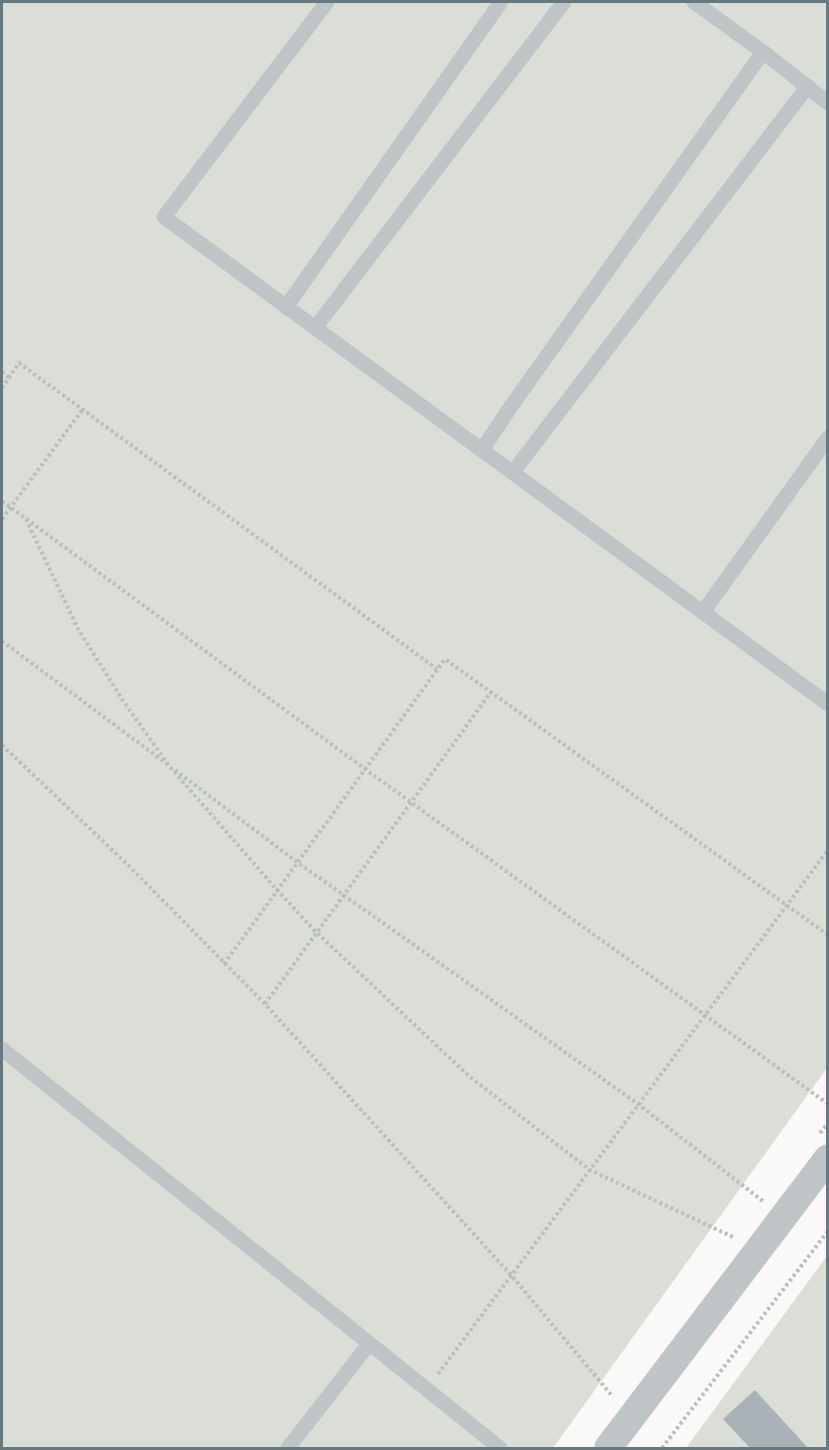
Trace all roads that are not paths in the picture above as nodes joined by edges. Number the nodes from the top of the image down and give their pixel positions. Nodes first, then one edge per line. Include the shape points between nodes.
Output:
1 (327, 2) edge
2 (501, 2) edge
3 (564, 2) edge
4 (694, 2) edge
5 (763, 52) junction
6 (820, 94) edge
7 (286, 307) junction
8 (315, 328) junction
9 (828, 438) edge
10 (482, 450) junction
11 (513, 472) junction
12 (703, 612) junction
13 (828, 704) edge
14 (2, 1048) edge
15 (828, 1158) edge
16 (369, 1344) junction
17 (616, 1438) edge
18 (288, 1449) edge
19 (500, 1449) edge

1 - 7 lane via 164,217
2 - 7 lane
3 - 8 lane
4 - 5 lane
5 - 6 lane
5 - 10 lane
6 - 11 lane
7 - 8 lane
8 - 10 lane
9 - 12 lane
10 - 11 lane
11 - 12 lane
12 - 13 lane
14 - 16 lane
15 - 17 street
16 - 18 lane
16 - 19 lane

